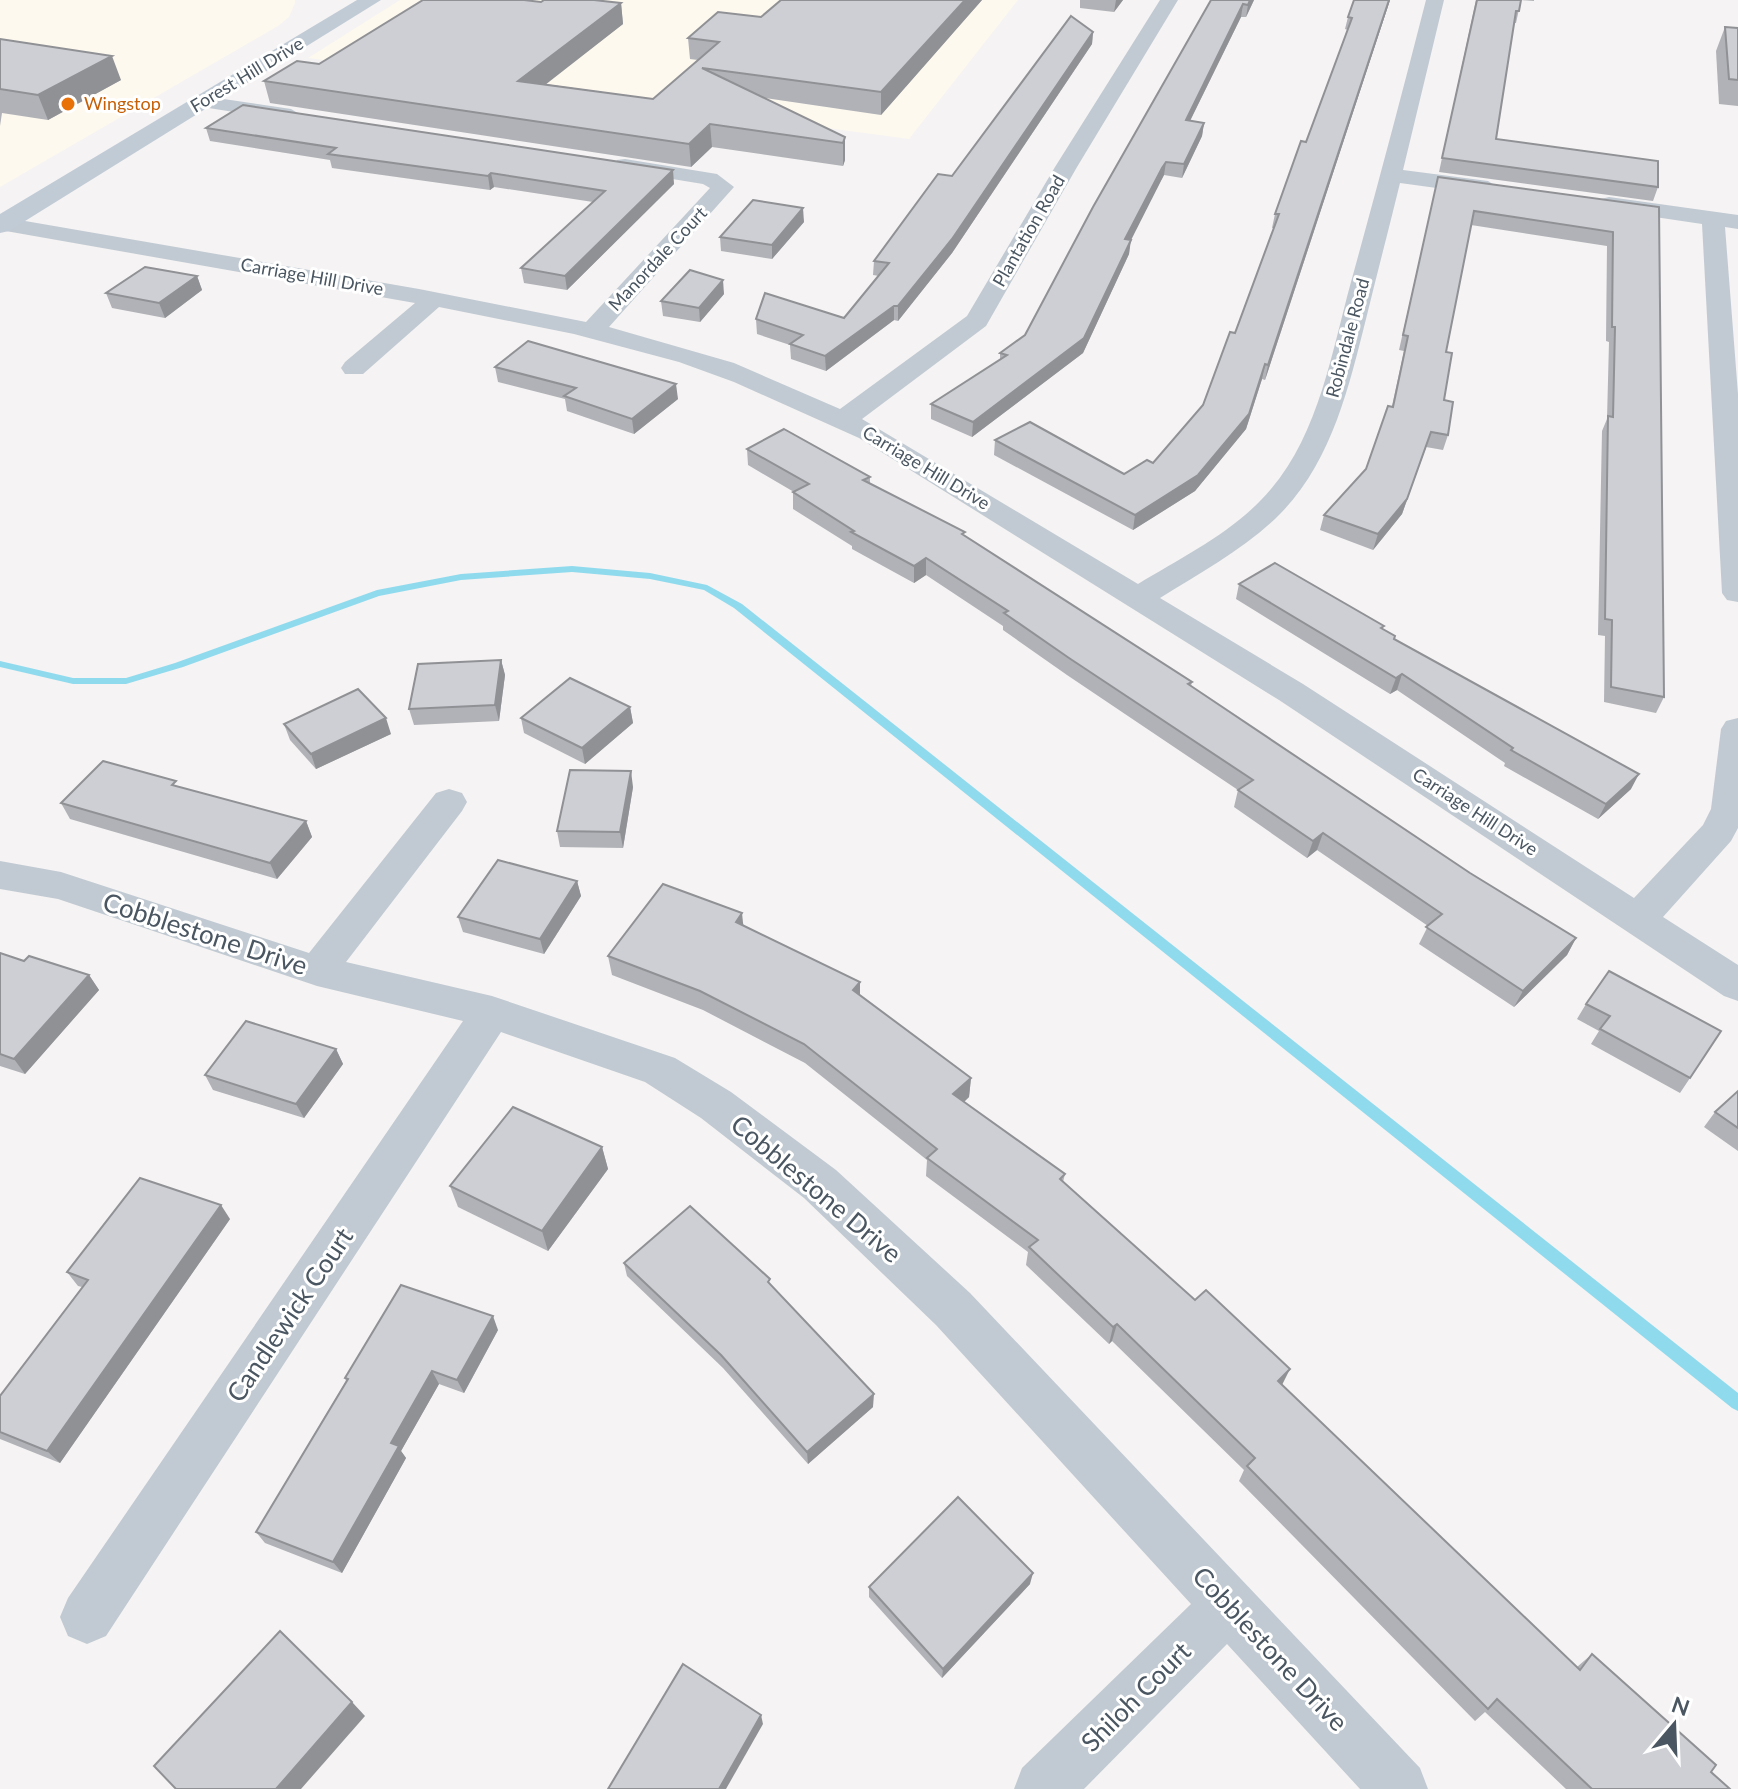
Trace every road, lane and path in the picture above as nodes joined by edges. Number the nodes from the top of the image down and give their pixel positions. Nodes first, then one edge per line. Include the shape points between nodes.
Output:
1 (371, 0) edge
2 (1169, 0) edge
3 (1435, 0) edge
4 (203, 102) junction
5 (310, 118) edge
6 (607, 162) edge
7 (1392, 175) junction
8 (1514, 191) edge
9 (1591, 202) edge
10 (1725, 220) edge
11 (1, 224) edge
12 (434, 299) junction
13 (591, 331) junction
14 (354, 368) dead end
15 (843, 420) junction
16 (1738, 593) edge
17 (1138, 598) junction
18 (1738, 729) edge
19 (449, 802) dead end
20 (0, 875) edge
21 (1638, 919) junction
22 (317, 971) junction
23 (1738, 985) edge
24 (492, 1012) junction
25 (1229, 1604) junction
26 (87, 1617) dead end
27 (1043, 1789) edge
28 (1399, 1789) edge

1 - 4 main road, Forest Hill Drive
2 - 15 street, Plantation Road via 977,321
3 - 7 street, Robindale Road
4 - 5 street
4 - 11 main road, Forest Hill Drive
6 - 13 street, Manordale Court via 709,179 723,187
7 - 8 street
7 - 17 street, Robindale Road via 1329,405 1308,452 1282,495 1249,525
9 - 10 street
10 - 16 street
11 - 12 street, Carriage Hill Drive
12 - 13 street, Carriage Hill Drive
12 - 14 street
13 - 15 street, Carriage Hill Drive via 724,369
15 - 17 street, Carriage Hill Drive
17 - 21 street, Carriage Hill Drive
18 - 21 street via 1729,809 1718,832
19 - 22 street
20 - 22 street, Cobblestone Drive via 61,886
21 - 23 street, Carriage Hill Drive
22 - 24 street, Cobblestone Drive
24 - 25 street, Cobblestone Drive via 660,1070 820,1184 953,1309
24 - 26 street, Candlewick Court
25 - 27 street, Shiloh Court
25 - 28 street, Cobblestone Drive

